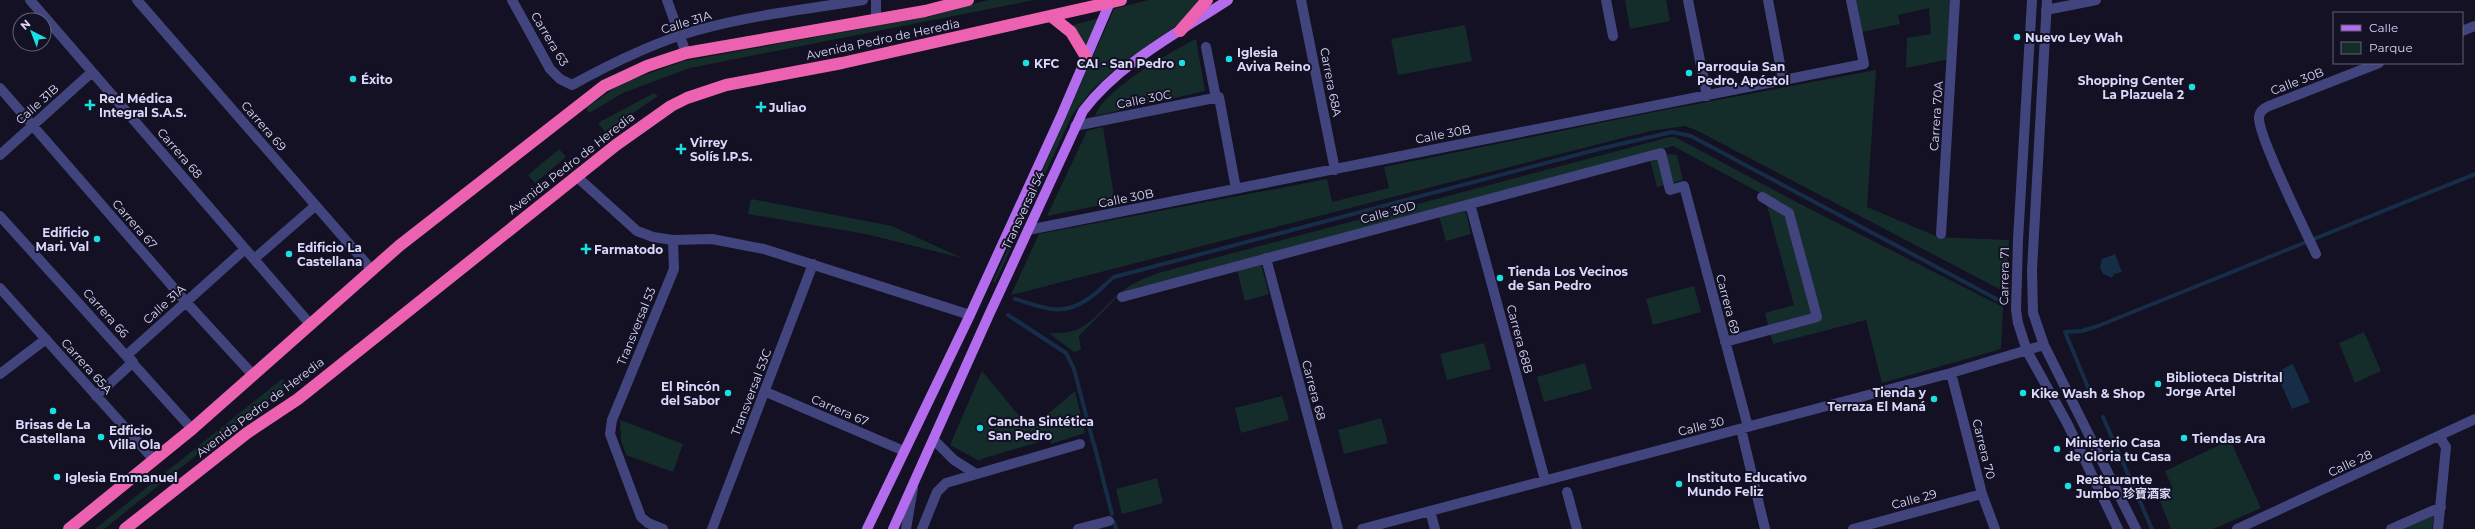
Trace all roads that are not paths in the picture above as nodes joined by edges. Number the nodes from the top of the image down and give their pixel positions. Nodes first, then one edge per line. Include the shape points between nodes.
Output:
1 (30, 0) edge
2 (137, 0) edge
3 (512, 0) edge
4 (667, 0) edge
5 (863, 0) edge
6 (876, 0) edge
7 (968, 0) edge
8 (1207, 0) edge
9 (1228, 0) edge
10 (1301, 0) edge
11 (1606, 0) edge
12 (1688, 0) edge
13 (1768, 0) edge
14 (1851, 0) edge
15 (1955, 0) edge
16 (2032, 0) edge
17 (2096, 0) edge
18 (1114, 1) edge
19 (2047, 5) edge
20 (1051, 16) junction
21 (876, 20) junction
22 (2475, 26) edge
23 (1180, 31) junction
24 (2463, 31) edge
25 (680, 36) junction
26 (1613, 36) dead end
27 (1206, 47) dead end
28 (686, 53) junction
29 (1086, 57) junction
30 (2376, 64) edge
31 (92, 72) junction
32 (1783, 80) junction
33 (572, 85) joint
34 (0, 88) edge
35 (1707, 96) junction
36 (1217, 97) junction
37 (33, 126) junction
38 (1075, 126) junction
39 (0, 156) edge
40 (1335, 170) junction
41 (578, 175) junction
42 (1684, 186) joint
43 (1236, 189) junction
44 (2020, 189) junction
45 (2036, 190) junction
46 (1762, 197) dead end
47 (1470, 204) junction
48 (315, 206) junction
49 (0, 216) edge
50 (1028, 230) junction
51 (1941, 234) dead end
52 (673, 240) junction
53 (245, 249) junction
54 (2316, 254) dead end
55 (1266, 258) junction
56 (254, 259) junction
57 (813, 264) junction
58 (371, 269) junction
59 (0, 288) edge
60 (1122, 297) dead end
61 (186, 302) junction
62 (971, 312) junction
63 (310, 324) junction
64 (46, 339) junction
65 (1725, 342) junction
66 (2044, 345) junction
67 (2027, 351) junction
68 (130, 359) junction
69 (1951, 373) junction
70 (0, 374) edge
71 (252, 374) junction
72 (766, 392) junction
73 (96, 396) junction
74 (2475, 419) edge
75 (1744, 428) junction
76 (192, 429) junction
77 (2439, 436) junction
78 (934, 440) junction
79 (1080, 444) dead end
80 (904, 451) junction
81 (154, 460) junction
82 (976, 474) junction
83 (1545, 480) junction
84 (913, 488) junction
85 (1566, 492) dead end
86 (1982, 494) junction
87 (2441, 507) junction
88 (1430, 511) junction
89 (1109, 521) dead end
90 (1879, 526) edge
91 (2242, 528) edge
92 (69, 529) edge
93 (125, 529) edge
94 (663, 529) edge
95 (712, 529) edge
96 (867, 529) edge
97 (893, 529) edge
98 (906, 529) edge
99 (922, 529) edge
100 (1078, 529) edge
101 (1338, 529) edge
102 (1362, 529) edge
103 (1435, 529) edge
104 (1577, 529) edge
105 (1765, 529) edge
106 (1853, 529) edge
107 (1995, 529) edge
108 (2118, 529) edge
109 (2136, 529) edge
110 (2391, 529) edge
111 (2438, 529) edge

1 - 31 street, Carrera 68
2 - 48 street, Carrera 69
3 - 33 street, Carrera 63 via 550,69 560,80
4 - 25 street
5 - 25 street, Calle 31A via 740,20
6 - 21 street
7 - 21 highway, Avenida Pedro de Heredia
8 - 23 highway
9 - 23 main road, Transversal 54
10 - 40 street, Carrera 68A
11 - 26 street
12 - 35 street
13 - 32 street
14 - 32 street, Calle 30B via 1864,64
15 - 51 street, Carrera 70A
16 - 44 street, Carrera 71
17 - 19 street
18 - 20 highway, Avenida Pedro de Heredia
18 - 29 main road, Transversal 54
19 - 45 street
20 - 29 highway via 1071,32
20 - 41 highway, Avenida Pedro de Heredia via 705,91 655,116
21 - 28 highway, Avenida Pedro de Heredia
22 - 24 street
23 - 38 main road, Transversal 54 via 1106,84 1083,111
25 - 28 street
25 - 33 street, Calle 31A via 626,57
27 - 36 street
28 - 58 highway, Avenida Pedro de Heredia via 630,73 580,102
29 - 62 main road, Transversal 54
30 - 54 street, Calle 30B via 2274,104 2262,110 2260,114 2263,133
31 - 37 street, Calle 31B
31 - 53 street, Carrera 68
32 - 35 street, Calle 30B
34 - 37 street, Carrera 67
35 - 40 street, Calle 30B
36 - 38 street, Calle 30C
36 - 43 street
37 - 39 street, Calle 31B
37 - 61 street, Carrera 67
38 - 50 main road, Transversal 54
40 - 43 street, Calle 30B
41 - 52 street via 637,231
41 - 93 highway, Avenida Pedro de Heredia via 298,399 247,433
42 - 47 street, Calle 30D via 1670,190 1661,154
42 - 65 street, Carrera 69
43 - 50 street, Calle 30B
44 - 45 street
44 - 67 street, Carrera 71 via 2016,310
45 - 66 street via 2032,270 2033,313
46 - 65 street via 1789,213 1817,317
47 - 55 street, Calle 30D
47 - 83 street, Carrera 68B
48 - 56 street
48 - 58 street, Carrera 69
49 - 68 street, Carrera 66
50 - 78 main road, Transversal 54
52 - 57 street via 696,238 739,243
52 - 94 street, Transversal 53 via 674,269 612,420 610,434 641,517
53 - 56 street, Carrera 68
53 - 61 street, Calle 31A
55 - 60 street, Calle 30D
55 - 101 street, Carrera 68
56 - 63 street, Carrera 68
57 - 62 street
57 - 72 street, Transversal 53C
58 - 63 highway, Avenida Pedro de Heredia
59 - 64 street, Carrera 65A
61 - 68 street, Calle 31A
61 - 71 street, Carrera 67
62 - 80 main road, Transversal 54
63 - 71 highway, Avenida Pedro de Heredia
64 - 70 street
64 - 73 street, Carrera 65A
65 - 75 street, Carrera 69
66 - 67 street, Calle 30
66 - 109 street
67 - 69 street, Calle 30
67 - 108 street, Carrera 71 via 2067,423
68 - 73 street, Calle 31A
68 - 76 street, Carrera 66
69 - 75 street, Calle 30
69 - 86 street, Carrera 70
71 - 76 highway, Avenida Pedro de Heredia
72 - 80 street, Carrera 67
72 - 95 street, Transversal 53C
73 - 81 street, Carrera 65A
74 - 77 street, Calle 28
75 - 83 street, Calle 30
75 - 105 street, Carrera 69
76 - 81 highway, Avenida Pedro de Heredia
77 - 87 street via 2446,446
77 - 91 street, Calle 28
78 - 82 street via 954,460
78 - 84 main road, Transversal 54
79 - 82 street
80 - 96 main road, Transversal 54
81 - 92 highway, Avenida Pedro de Heredia
82 - 99 street via 942,485
83 - 88 street, Calle 30
84 - 97 main road, Transversal 54
84 - 98 street, Transversal 54
85 - 104 street
86 - 90 street, Calle 29
86 - 107 street, Carrera 70
87 - 110 street
87 - 111 street
88 - 102 street, Calle 30
88 - 103 street
89 - 100 street
90 - 106 street, Calle 29

